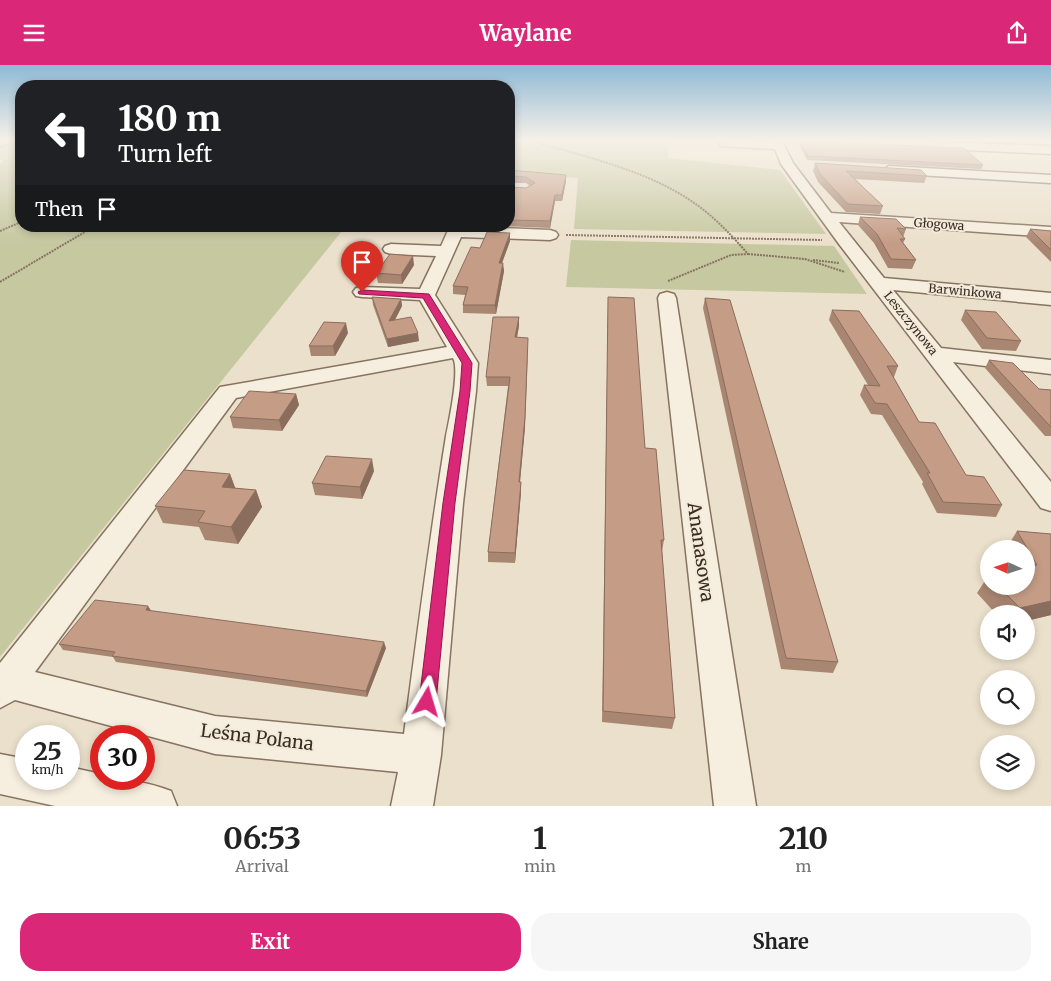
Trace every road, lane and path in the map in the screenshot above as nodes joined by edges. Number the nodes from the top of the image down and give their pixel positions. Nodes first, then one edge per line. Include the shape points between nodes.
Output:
1 (643, 176) edge
2 (803, 176) edge
3 (991, 176) edge
4 (1051, 179) edge
5 (827, 217) junction
6 (15, 225) edge
7 (0, 231) edge
8 (85, 232) edge
9 (1051, 232) edge
10 (550, 235) joint
11 (453, 236) edge
12 (737, 239) junction
13 (845, 241) junction
14 (391, 249) dead end
15 (748, 254) junction
16 (805, 259) junction
17 (865, 266) junction
18 (0, 282) edge
19 (879, 283) junction
20 (362, 292) dead end
21 (426, 295) junction
22 (667, 299) joint
23 (1051, 299) edge
24 (458, 351) junction
25 (936, 354) junction
26 (1051, 367) edge
27 (1051, 501) edge
28 (4, 687) edge
29 (421, 755) junction
30 (0, 774) edge
31 (156, 806) edge
32 (412, 806) edge
33 (735, 806) edge

1 - 12 path via 690,200
2 - 5 street, Leszczynowa
3 - 4 street
5 - 9 street, Głogowa
5 - 13 street, Leszczynowa
6 - 7 path
8 - 18 path
10 - 11 street
10 - 12 path
11 - 14 street
11 - 21 street
12 - 13 path
12 - 15 path
13 - 17 street, Leszczynowa
15 - 16 path
15 - 22 path via 731,255 665,282
16 - 17 path
16 - 19 path
17 - 19 street, Leszczynowa
19 - 23 street, Barwinkowa
19 - 25 street, Leszczynowa
20 - 21 street
21 - 24 street
22 - 33 street, Ananasowa
24 - 28 street via 228,392
24 - 29 street via 467,363 465,391
25 - 26 street
25 - 27 street, Leszczynowa
28 - 29 street, Leśna Polana via 215,735
29 - 32 street
30 - 31 street

